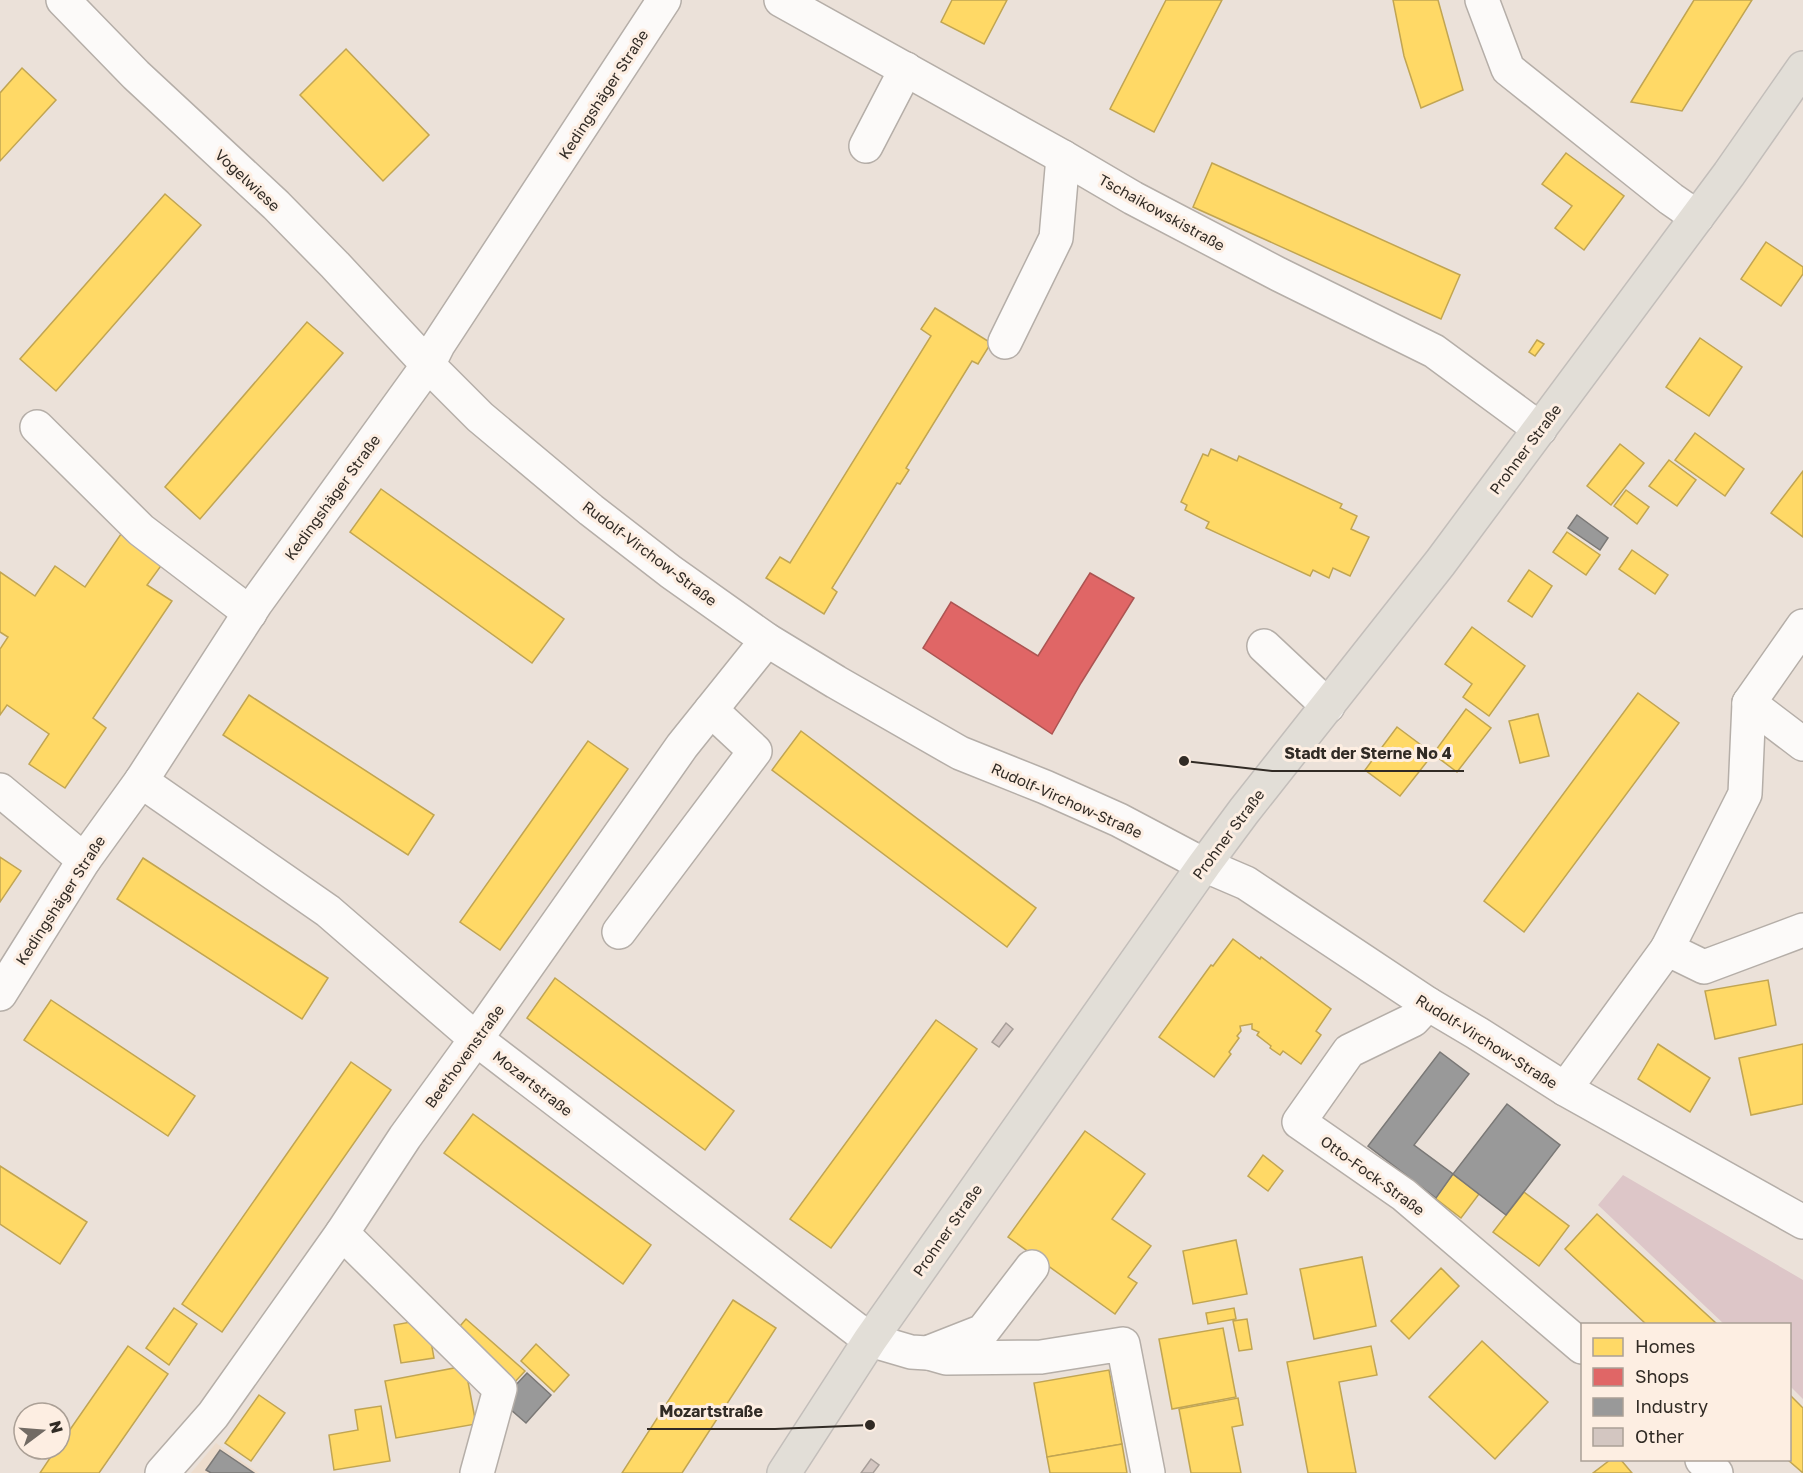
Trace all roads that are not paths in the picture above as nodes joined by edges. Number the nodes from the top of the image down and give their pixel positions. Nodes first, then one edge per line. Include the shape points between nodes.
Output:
1 (63, 0) edge
2 (664, 0) edge
3 (781, 0) edge
4 (1482, 0) edge
5 (1803, 68) edge
6 (906, 69) junction
7 (866, 146) dead end
8 (1063, 157) junction
9 (1696, 217) junction
10 (1005, 342) dead end
11 (428, 365) junction
12 (37, 427) dead end
13 (1540, 429) junction
14 (250, 613) junction
15 (1803, 626) edge
16 (767, 640) junction
17 (1264, 646) dead end
18 (1749, 703) junction
19 (1328, 706) junction
20 (711, 710) junction
21 (1803, 744) edge
22 (141, 781) junction
23 (0, 790) edge
24 (84, 860) junction
25 (1204, 865) junction
26 (1803, 930) edge
27 (619, 932) dead end
28 (1667, 949) junction
29 (0, 994) edge
30 (1428, 1004) junction
31 (476, 1039) junction
32 (1565, 1089) junction
33 (1803, 1222) edge
34 (342, 1233) junction
35 (1032, 1267) dead end
36 (870, 1340) junction
37 (1581, 1346) edge
38 (927, 1353) junction
39 (1703, 1461) edge
40 (162, 1473) edge
41 (477, 1473) edge
42 (784, 1473) edge
43 (1148, 1473) edge
44 (1716, 1473) edge

1 - 11 street, Vogelwiese via 136,75 283,213
2 - 11 street, Kedingshäger Straße
3 - 6 street, Tschaikowskistraße
4 - 9 street via 1508,69
5 - 9 main road, Prohner Straße
6 - 7 street
6 - 8 street, Tschaikowskistraße
8 - 10 street via 1056,238
8 - 13 street, Tschaikowskistraße via 1278,274 1434,351
9 - 13 main road, Prohner Straße
11 - 14 street, Kedingshäger Straße
11 - 16 street, Rudolf-Virchow-Straße via 480,417 591,510
12 - 14 street via 141,530
13 - 19 main road, Prohner Straße
14 - 22 street, Kedingshäger Straße
15 - 18 street
16 - 20 street, Beethovenstraße
16 - 25 street, Rudolf-Virchow-Straße via 960,753 1108,815
17 - 19 street
18 - 21 street
18 - 28 street via 1745,794
19 - 25 main road, Prohner Straße
20 - 27 street via 755,751
20 - 31 street, Beethovenstraße
22 - 24 street, Kedingshäger Straße
22 - 31 street, Mozartstraße via 328,911
23 - 24 street
24 - 29 street, Kedingshäger Straße
25 - 30 street, Rudolf-Virchow-Straße via 1246,883
25 - 36 main road, Prohner Straße
26 - 28 street via 1704,967
28 - 32 street
30 - 32 street, Rudolf-Virchow-Straße
30 - 37 street, Otto-Fock-Straße via 1413,1020 1349,1051 1299,1122 1404,1195
31 - 34 street, Beethovenstraße
31 - 36 street, Mozartstraße
32 - 33 street, Rudolf-Virchow-Straße
34 - 40 street, Beethovenstraße via 213,1415
34 - 41 street via 500,1389
35 - 38 street via 983,1331
36 - 38 street
36 - 42 main road, Prohner Straße
38 - 43 street via 946,1358 1041,1357 1124,1344
39 - 44 street

